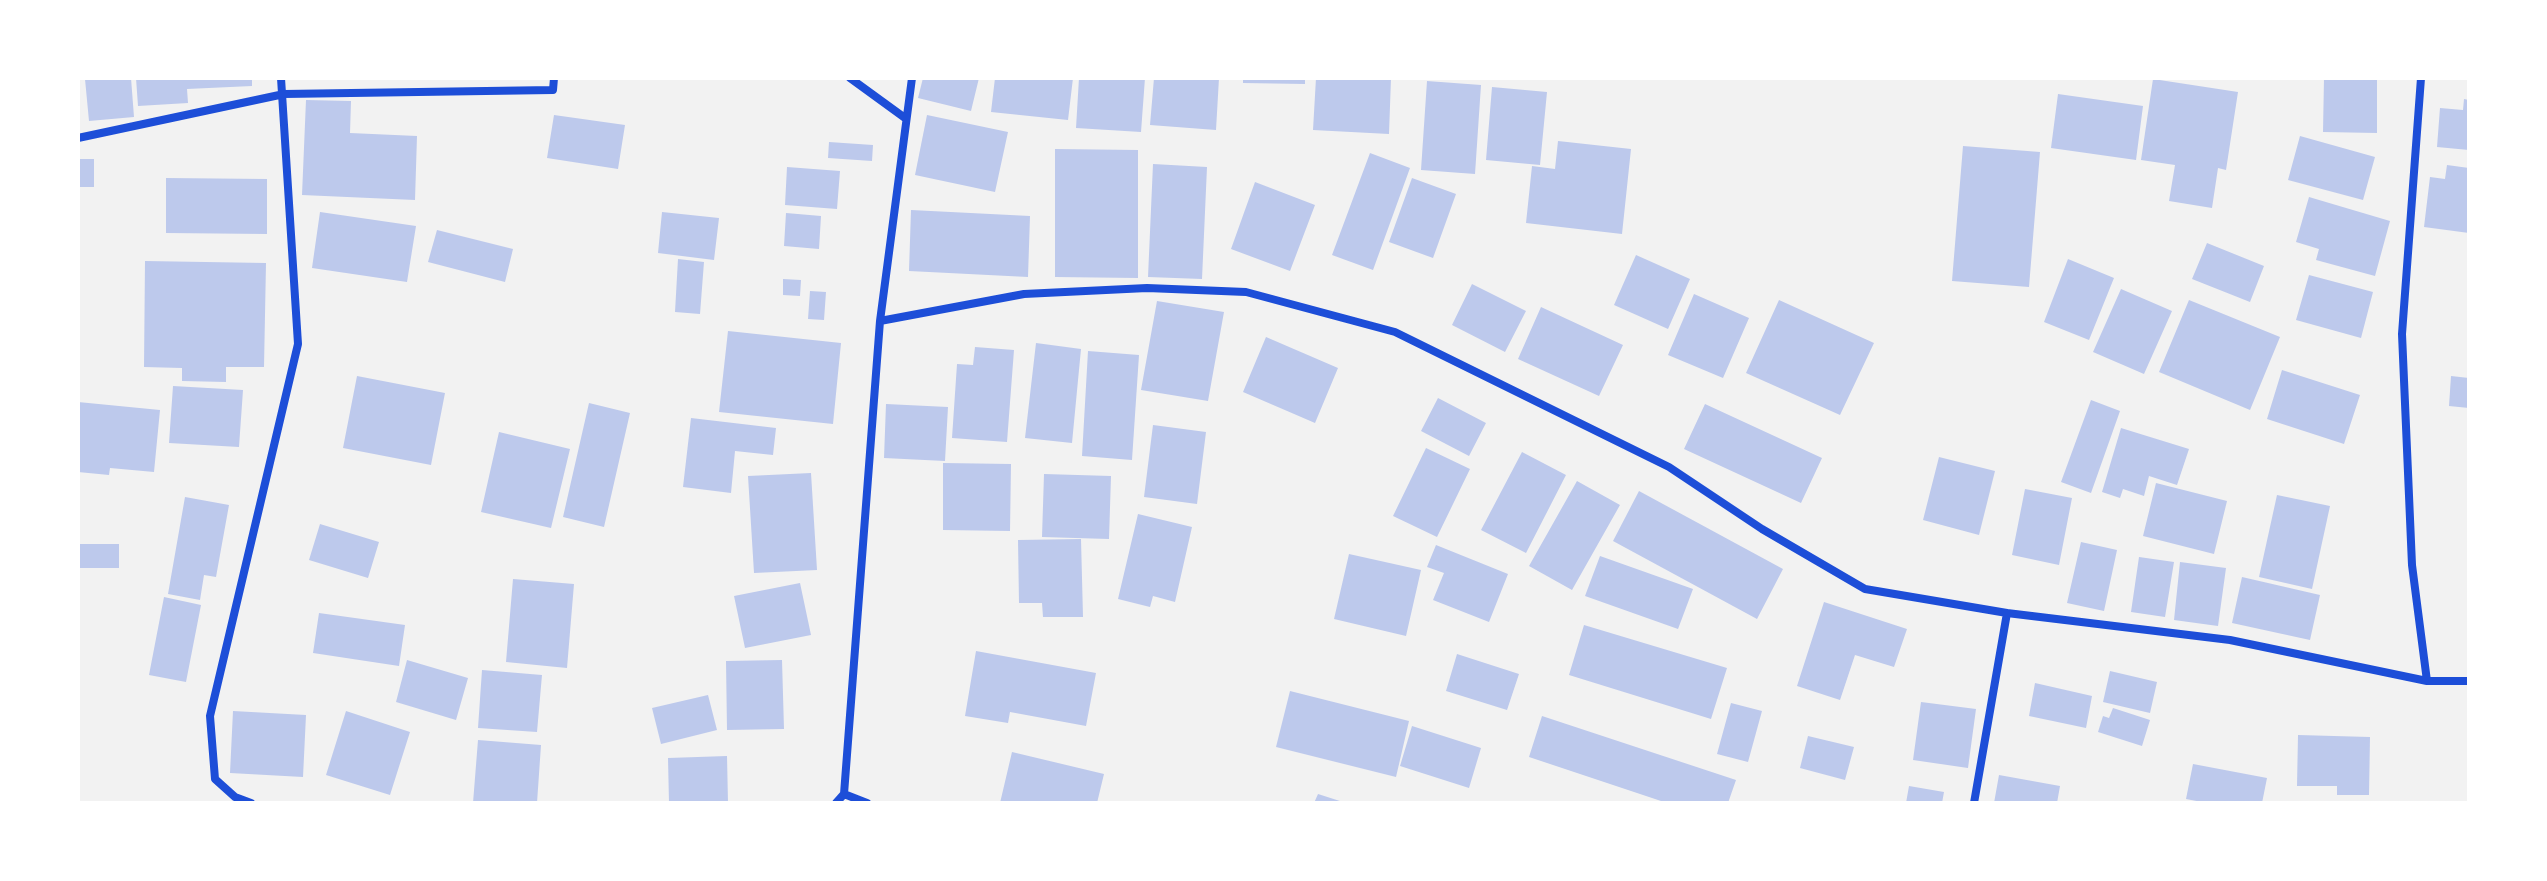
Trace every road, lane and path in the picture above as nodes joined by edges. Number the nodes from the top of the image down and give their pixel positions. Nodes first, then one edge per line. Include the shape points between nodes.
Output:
1 (281, 78) edge
2 (554, 78) edge
3 (850, 78) edge
4 (912, 78) edge
5 (2421, 78) edge
6 (284, 94) junction
7 (905, 118) junction
8 (78, 138) edge
9 (880, 321) junction
10 (2007, 613) junction
11 (2427, 681) junction
12 (2469, 681) edge
13 (844, 794) junction
14 (251, 803) edge
15 (836, 803) edge
16 (867, 803) edge
17 (1974, 803) edge

1 - 6 street
2 - 6 street via 553,90
3 - 7 street
4 - 7 street
5 - 11 street via 2402,334 2412,565
6 - 8 street
6 - 14 street via 298,344 210,716 215,779
7 - 9 street
9 - 10 street via 1024,294 1147,288 1246,292 1395,332 1669,467 1865,589
9 - 13 street
10 - 11 street via 2230,640
10 - 17 street
11 - 12 street
13 - 15 street
13 - 16 street

